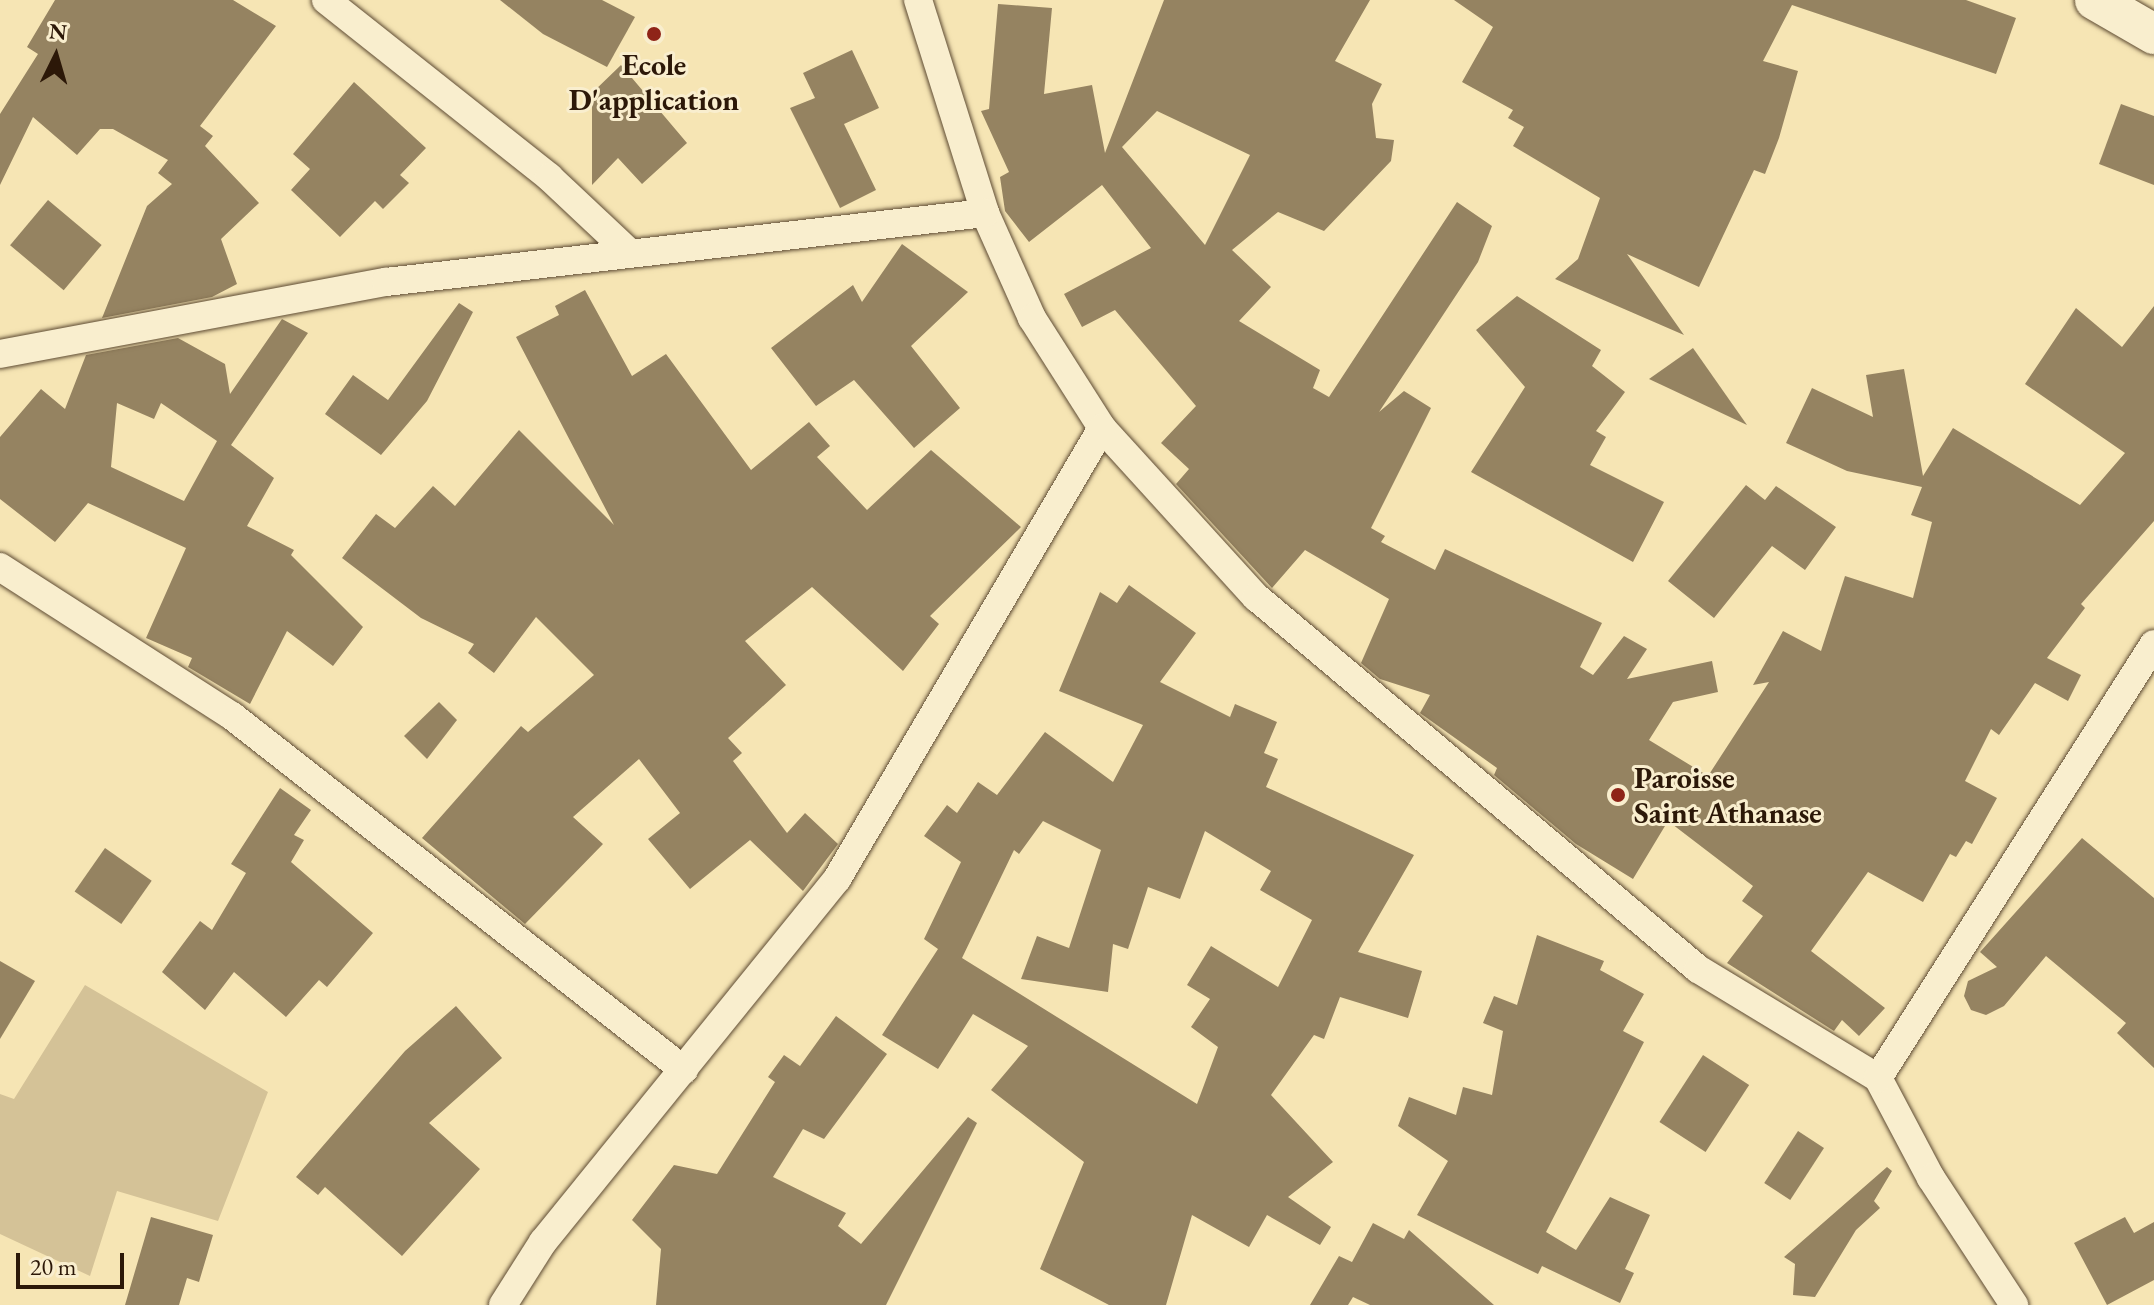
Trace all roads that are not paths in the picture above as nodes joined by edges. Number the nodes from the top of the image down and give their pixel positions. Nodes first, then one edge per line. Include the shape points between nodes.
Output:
1 (326, 0) edge
2 (918, 0) edge
3 (2095, 0) edge
4 (2154, 34) edge
5 (985, 213) junction
6 (629, 252) junction
7 (0, 354) edge
8 (1102, 428) junction
9 (0, 567) edge
10 (2154, 644) edge
11 (684, 1070) junction
12 (1878, 1078) junction
13 (503, 1305) edge
14 (2014, 1305) edge

1 - 6 street via 549,177
2 - 5 street
3 - 4 street
5 - 6 street
5 - 8 street via 1032,318
6 - 7 street via 386,282
8 - 11 street via 837,879
8 - 12 street via 1256,597 1698,969
9 - 11 street via 232,716
10 - 12 street
11 - 13 street via 543,1242
12 - 14 street via 1931,1178

